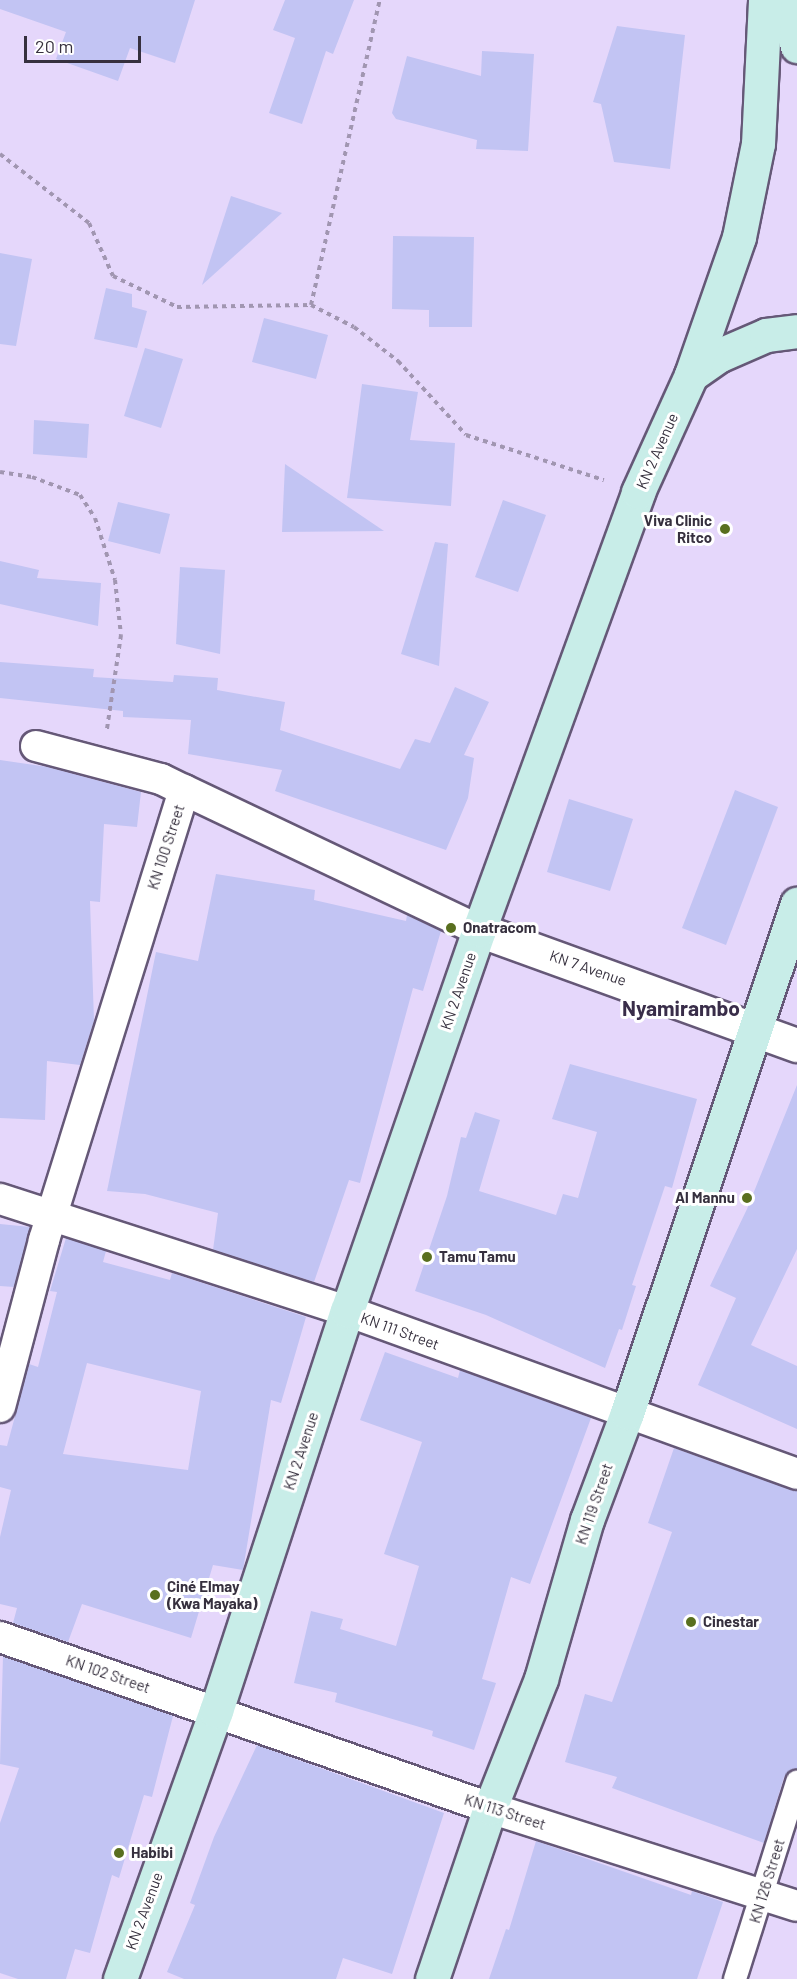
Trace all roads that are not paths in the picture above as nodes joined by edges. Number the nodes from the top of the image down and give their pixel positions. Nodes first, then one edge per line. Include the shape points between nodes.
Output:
1 (765, 0) edge
2 (784, 0) edge
3 (797, 46) edge
4 (797, 331) edge
5 (690, 375) junction
6 (36, 746) dead end
7 (184, 790) junction
8 (797, 904) edge
9 (479, 930) junction
10 (754, 1027) junction
11 (797, 1045) edge
12 (0, 1199) edge
13 (52, 1216) junction
14 (347, 1311) junction
15 (0, 1407) edge
16 (627, 1413) junction
17 (797, 1474) edge
18 (0, 1636) edge
19 (216, 1710) junction
20 (797, 1782) edge
21 (490, 1808) junction
22 (764, 1894) junction
23 (797, 1906) edge
24 (120, 1979) edge
25 (432, 1979) edge
26 (735, 1979) edge

1 - 5 main road, KN 2 Avenue via 758,144 744,214
2 - 3 main road
4 - 5 main road via 766,335 720,355
5 - 9 main road, KN 2 Avenue via 638,492
6 - 7 street via 161,779
7 - 9 street, KN 100 Street
7 - 13 street, KN 100 Street
8 - 10 main road, KN 119 Street
9 - 10 street, KN 7 Avenue
9 - 14 main road, KN 2 Avenue
10 - 11 street, KN 7 Avenue
10 - 16 main road, KN 119 Street
12 - 13 street, KN 111 Street
13 - 14 street, KN 111 Street
13 - 15 street, KN 100 Street
14 - 16 street, KN 111 Street
14 - 19 main road, KN 2 Avenue
16 - 17 street, KN 111 Street
16 - 21 main road, KN 119 Street via 587,1520 541,1679
18 - 19 street, KN 102 Street
19 - 21 street, KN 113 Street
19 - 24 main road, KN 2 Avenue
20 - 22 street, KN 126 Street
21 - 22 street, KN 113 Street
21 - 25 main road, KN 119 Street
22 - 23 street, KN 113 Street
22 - 26 street, KN 126 Street

